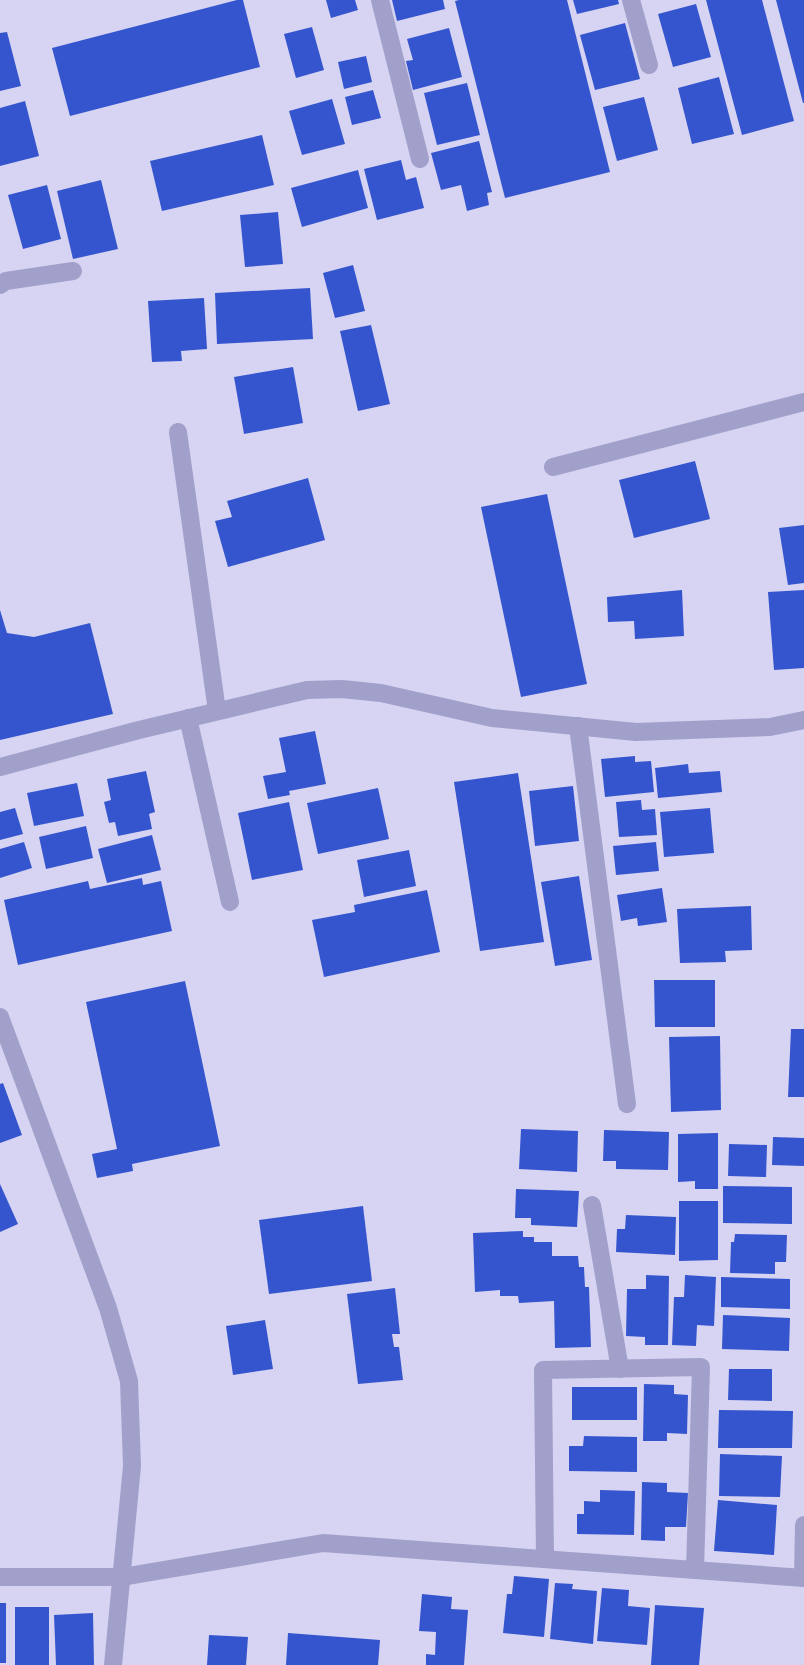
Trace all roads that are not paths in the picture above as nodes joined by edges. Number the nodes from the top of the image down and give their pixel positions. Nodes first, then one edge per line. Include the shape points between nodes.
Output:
1 (380, 0) edge
2 (631, 0) edge
3 (649, 65) dead end
4 (420, 159) dead end
5 (73, 271) dead end
6 (0, 285) edge
7 (804, 402) edge
8 (178, 432) dead end
9 (553, 467) dead end
10 (216, 711) junction
11 (188, 718) junction
12 (804, 720) edge
13 (578, 726) junction
14 (0, 767) edge
15 (230, 902) dead end
16 (0, 1017) edge
17 (627, 1104) dead end
18 (592, 1205) dead end
19 (620, 1369) junction
20 (804, 1525) edge
21 (545, 1559) junction
22 (695, 1570) junction
23 (0, 1577) edge
24 (122, 1577) junction
25 (803, 1578) edge
26 (113, 1665) edge

1 - 4 street
2 - 3 street
5 - 6 street
7 - 9 street
8 - 10 street
10 - 11 street
10 - 13 street via 307,690 342,689 492,718
11 - 14 street
11 - 15 street
12 - 13 street via 770,727 636,732
13 - 17 street
16 - 24 street via 108,1308 129,1381 132,1466
18 - 19 street
19 - 21 street via 543,1370
19 - 22 street via 701,1367
20 - 25 street
21 - 22 street
21 - 24 street via 323,1543
22 - 25 street
23 - 24 street
24 - 26 street

